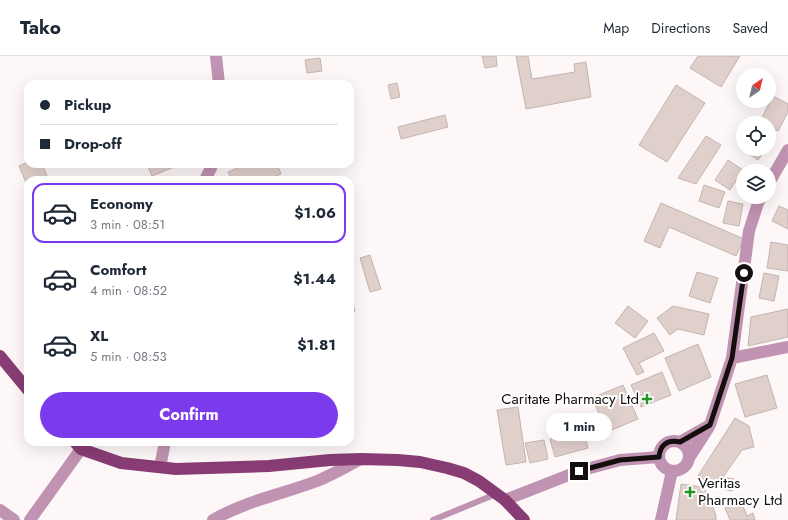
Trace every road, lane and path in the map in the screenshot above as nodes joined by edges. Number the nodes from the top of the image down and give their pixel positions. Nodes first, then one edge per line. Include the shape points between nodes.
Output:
1 (216, 56) edge
2 (219, 80) edge
3 (788, 150) edge
4 (776, 171) edge
5 (757, 204) edge
6 (788, 347) edge
7 (0, 356) edge
8 (732, 358) junction
9 (24, 385) edge
10 (710, 425) junction
11 (680, 442) junction
12 (78, 446) edge
13 (164, 446) edge
14 (659, 457) junction
15 (689, 458) junction
16 (362, 459) junction
17 (160, 467) junction
18 (672, 471) junction
19 (501, 497) junction
20 (0, 510) edge
21 (14, 520) edge
22 (30, 520) edge
23 (213, 520) edge
24 (433, 520) edge
25 (524, 520) edge
26 (661, 520) edge

1 - 2 street
3 - 4 street
5 - 8 street via 749,231
6 - 8 street
7 - 9 main road
8 - 10 street
10 - 11 street
10 - 15 street
11 - 14 street via 665,444 659,452
11 - 15 street via 687,448
12 - 17 main road via 120,463
12 - 22 street
13 - 17 street
14 - 18 street via 663,466
14 - 19 street via 620,460
15 - 18 street via 685,467
16 - 17 main road via 269,466 176,469
16 - 19 main road via 420,462 447,468 479,481
16 - 23 street via 319,480 252,503
18 - 26 street
19 - 24 lane
19 - 25 main road
20 - 21 street

